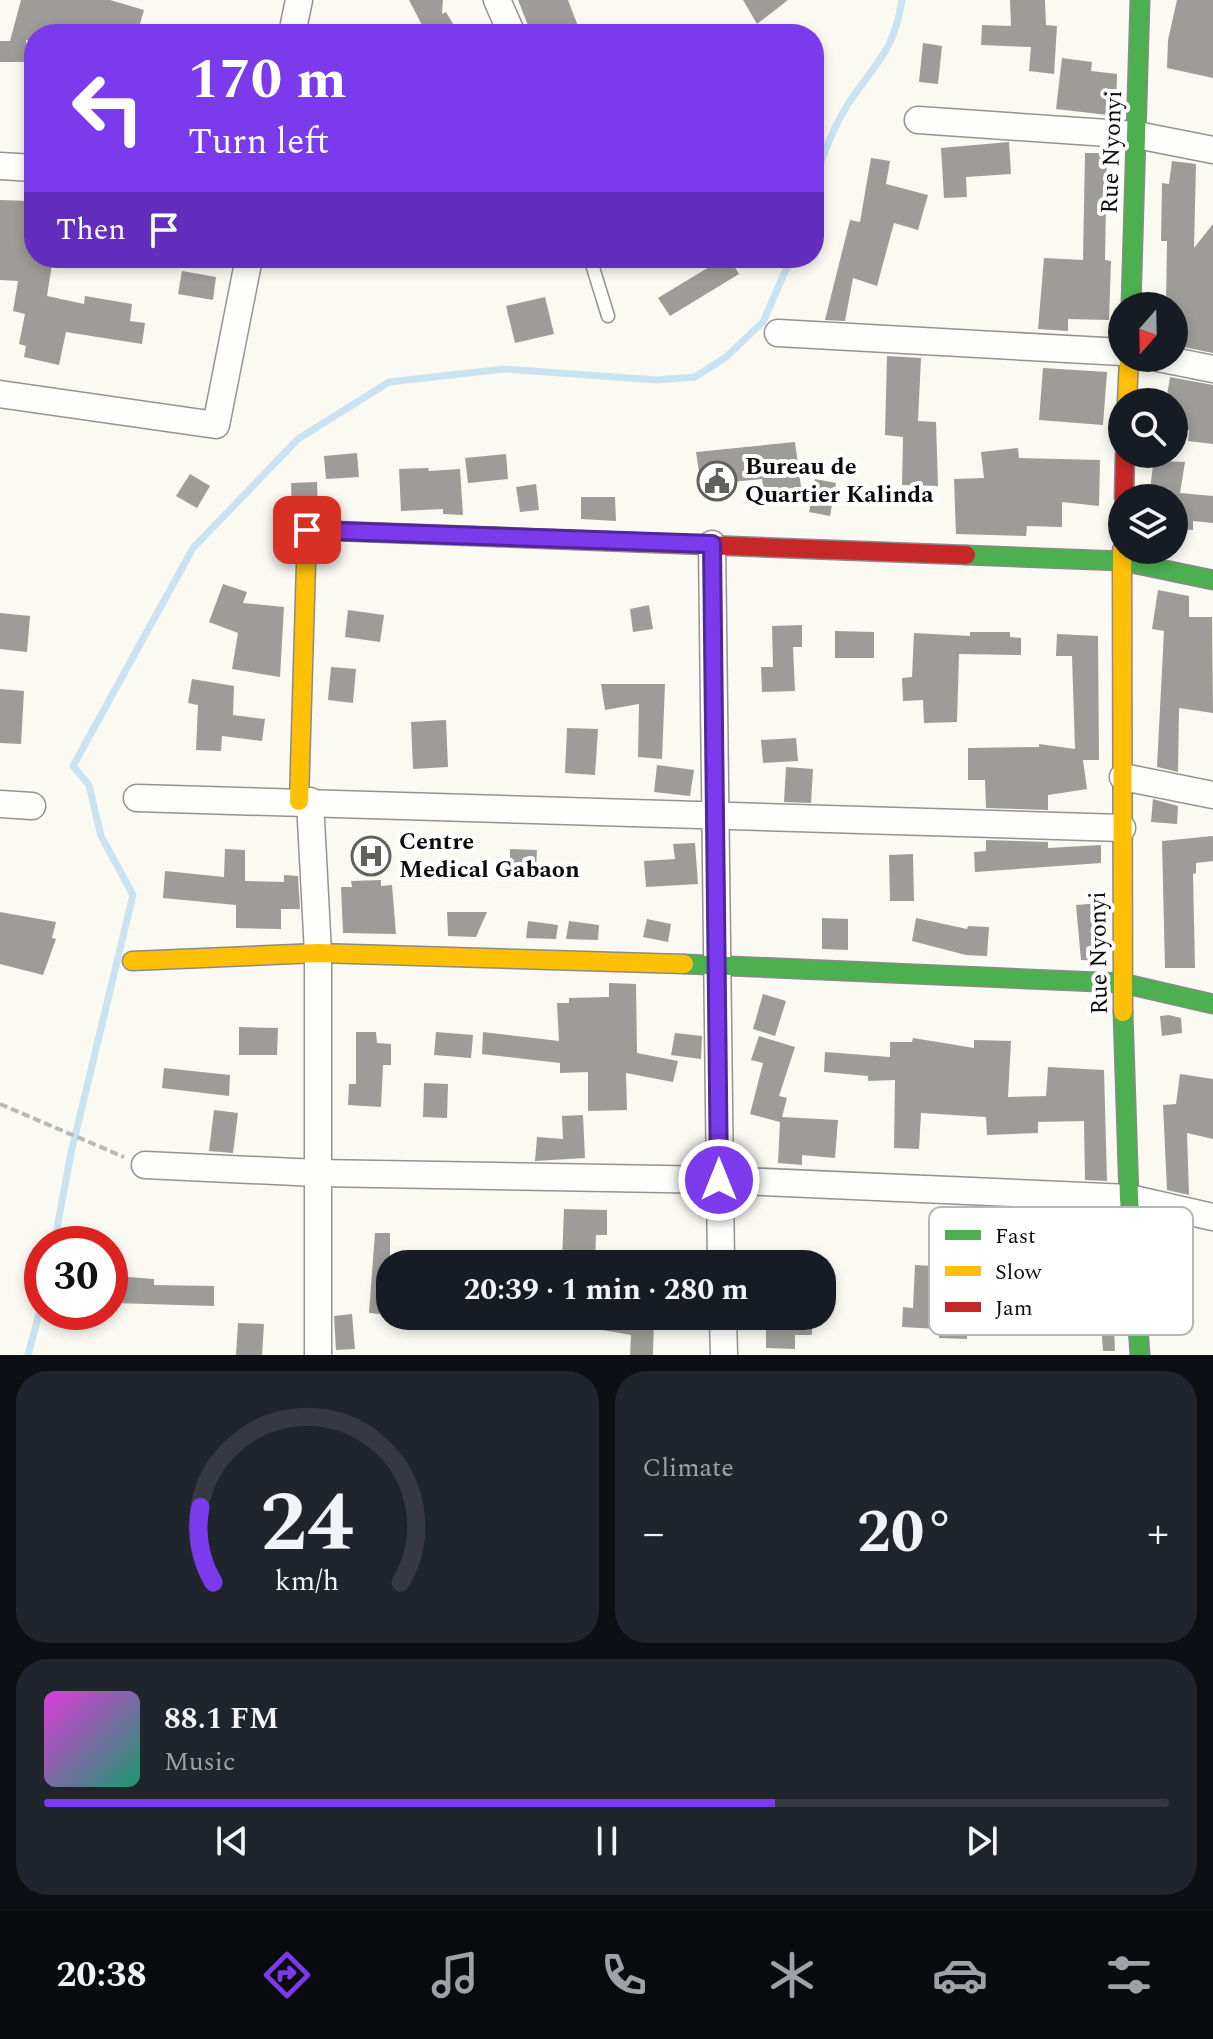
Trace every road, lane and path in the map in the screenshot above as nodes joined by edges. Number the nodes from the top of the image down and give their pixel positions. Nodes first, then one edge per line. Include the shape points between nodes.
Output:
1 (299, 0) edge
2 (497, 0) edge
3 (1140, 0) edge
4 (294, 24) edge
5 (508, 24) edge
6 (918, 120) dead end
7 (1137, 135) junction
8 (1213, 150) edge
9 (0, 166) edge
10 (24, 167) edge
11 (247, 268) edge
12 (593, 268) edge
13 (1131, 292) edge
14 (608, 316) dead end
15 (778, 333) dead end
16 (1108, 351) edge
17 (1188, 364) edge
18 (1213, 369) edge
19 (0, 394) edge
20 (712, 544) junction
21 (1108, 556) edge
22 (1122, 564) edge
23 (1152, 564) edge
24 (1213, 580) edge
25 (1123, 777) junction
26 (1213, 795) edge
27 (137, 798) dead end
28 (305, 801) junction
29 (0, 804) edge
30 (32, 806) dead end
31 (713, 813) junction
32 (1122, 828) junction
33 (318, 953) junction
34 (132, 961) dead end
35 (719, 965) junction
36 (1122, 983) junction
37 (1213, 1004) edge
38 (0, 1104) edge
39 (145, 1165) joint
40 (317, 1173) junction
41 (719, 1180) junction
42 (1129, 1198) junction
43 (1130, 1207) edge
44 (1169, 1207) edge
45 (1193, 1212) edge
46 (1213, 1217) edge
47 (721, 1250) edge
48 (723, 1330) edge
49 (1139, 1335) edge
50 (318, 1355) edge
51 (724, 1355) edge
52 (1140, 1355) edge

1 - 4 street
2 - 5 street
3 - 7 street, Rue Nyonyi
6 - 7 street
7 - 8 street
7 - 13 street, Rue Nyonyi
9 - 10 street
11 - 19 street via 216,425
12 - 14 lane
15 - 16 street
17 - 18 street
20 - 21 street
20 - 28 street via 307,530
20 - 31 street
22 - 25 street, Rue Nyonyi
23 - 24 street
25 - 26 street
25 - 32 street, Rue Nyonyi
27 - 28 street
28 - 31 street
28 - 33 street
29 - 30 street
31 - 32 street
31 - 35 street
32 - 36 street, Rue Nyonyi
33 - 34 street
33 - 35 street
33 - 40 street
35 - 36 street
35 - 41 street
36 - 37 street
36 - 42 street, Rue Nyonyi
38 - 39 path
39 - 40 street
40 - 41 street
40 - 50 street
41 - 42 street
41 - 47 street
42 - 43 street, Rue Nyonyi
42 - 44 street
45 - 46 street
48 - 51 street
49 - 52 street, Rue Nyonyi

